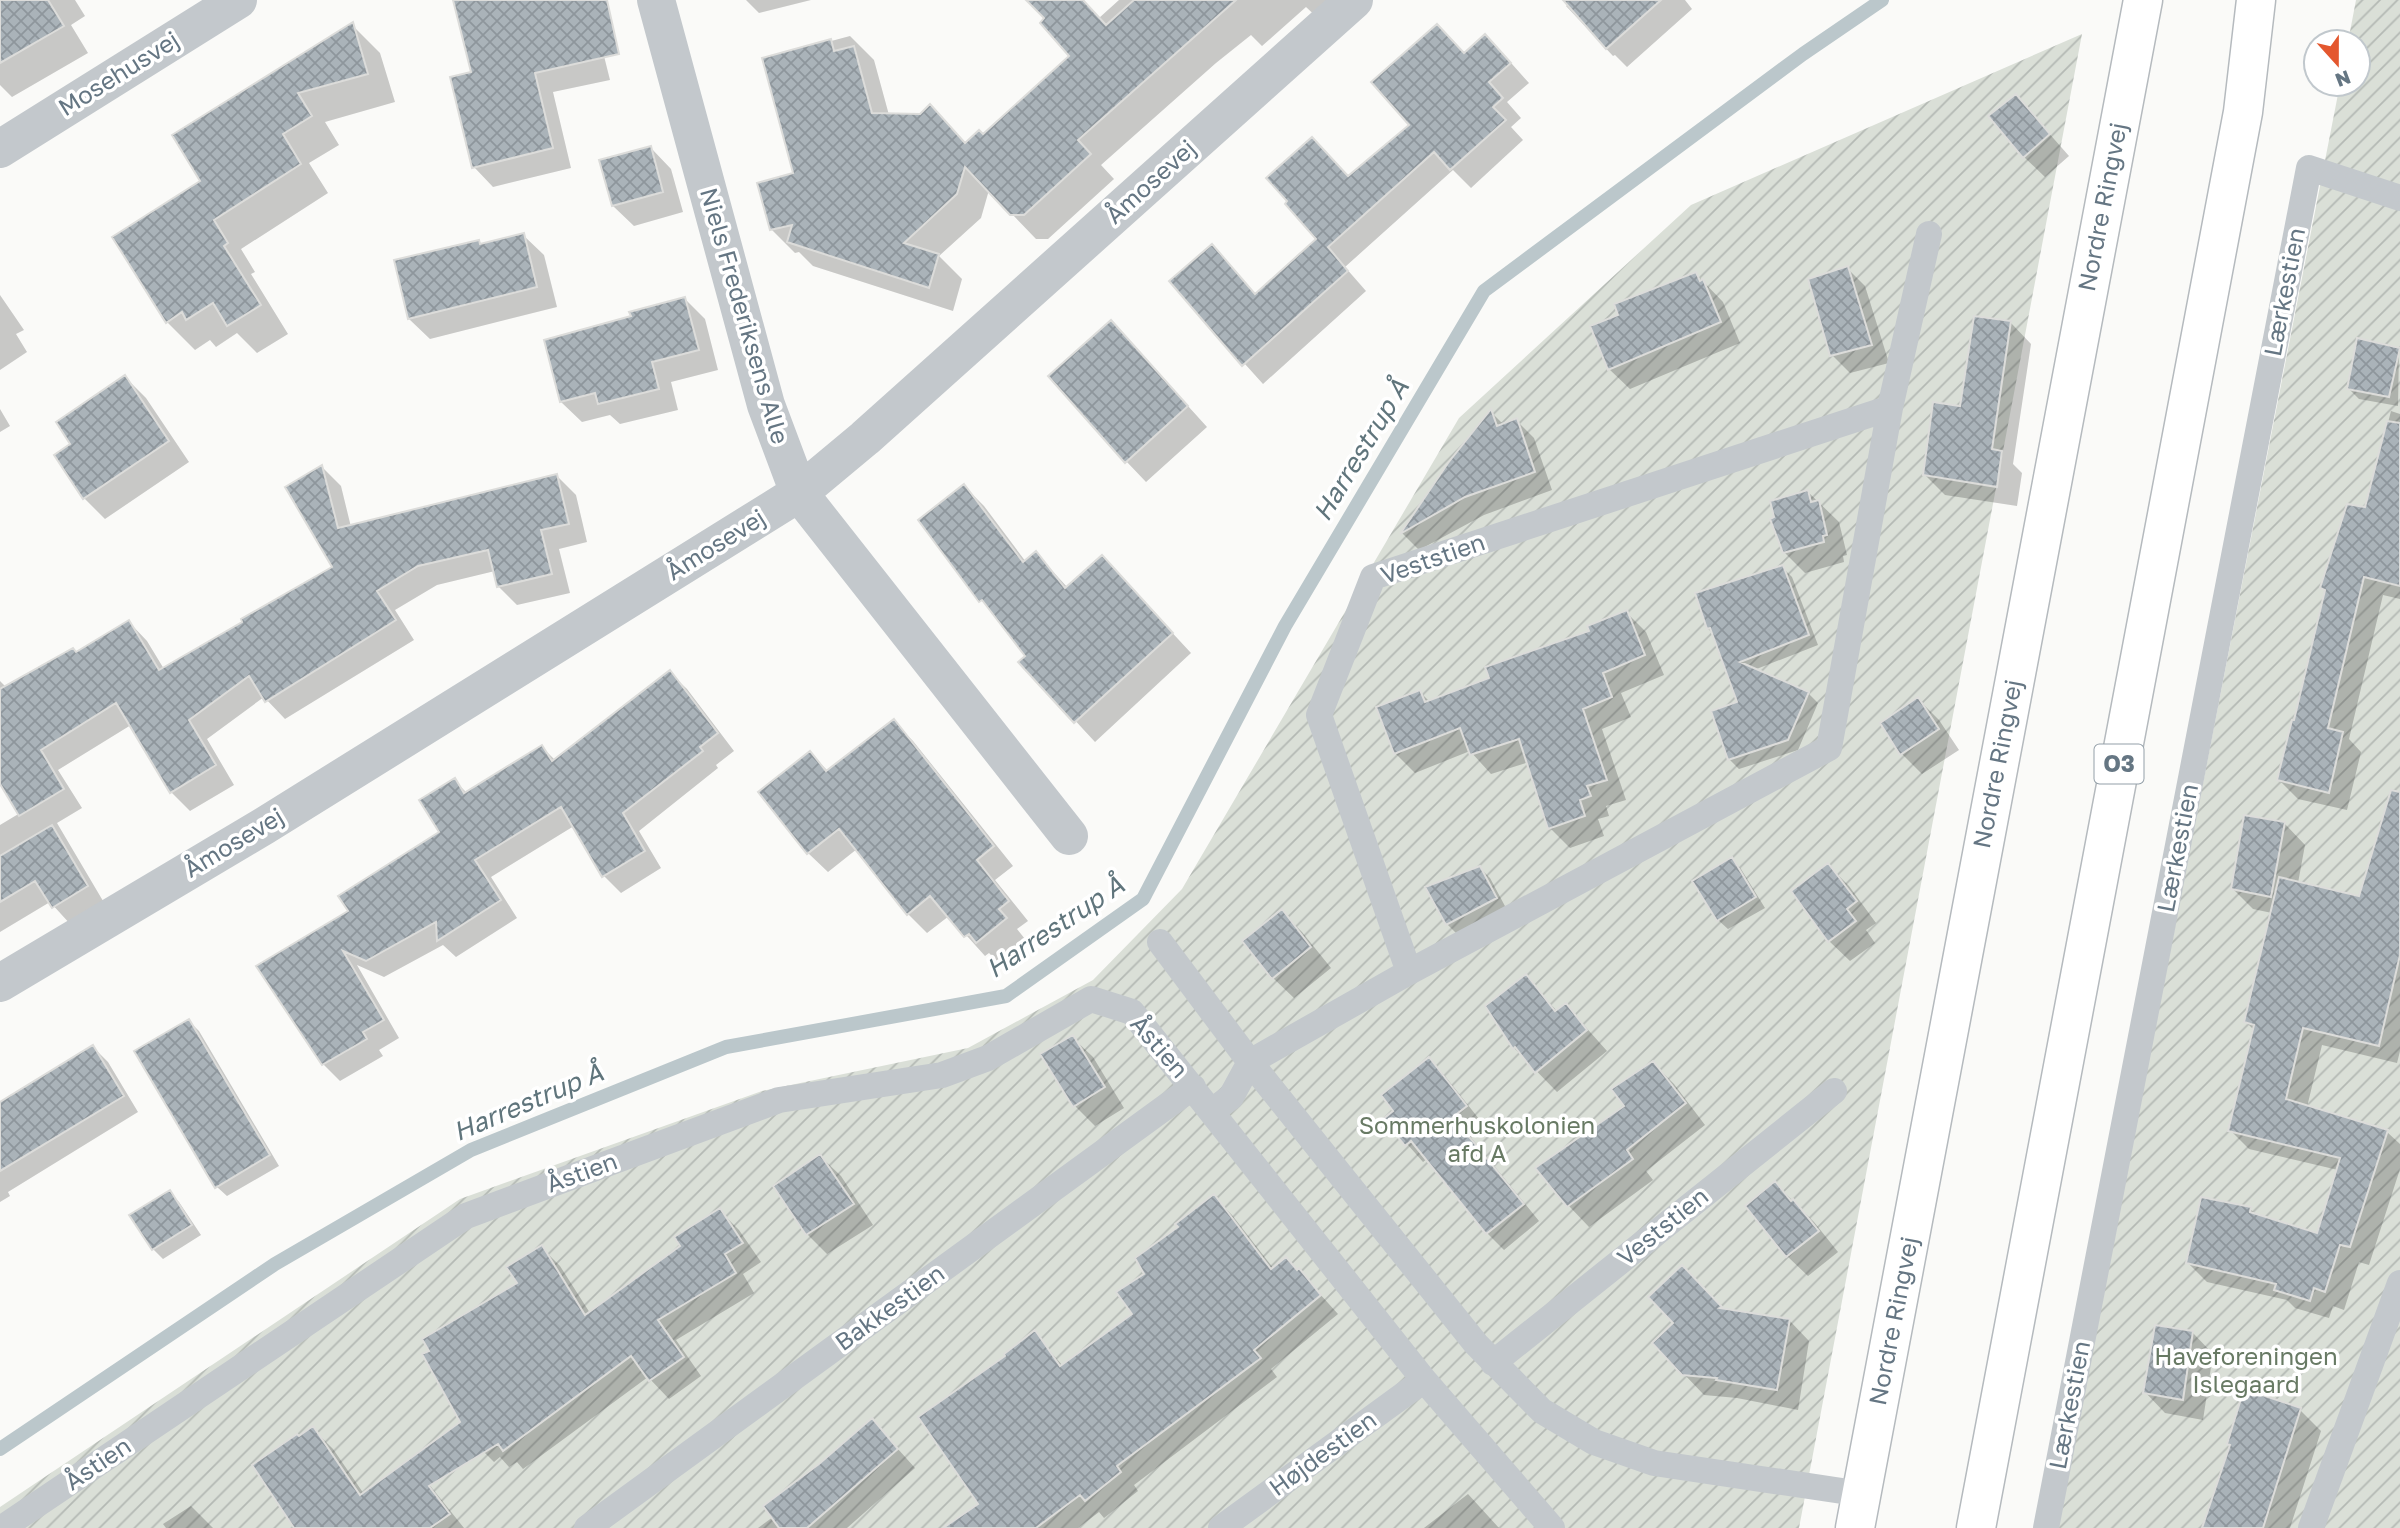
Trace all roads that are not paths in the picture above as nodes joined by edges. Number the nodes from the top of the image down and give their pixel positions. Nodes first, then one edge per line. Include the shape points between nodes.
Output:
1 (238, 0) edge
2 (656, 0) edge
3 (1354, 0) edge
4 (2143, 0) edge
5 (2256, 0) edge
6 (0, 149) edge
7 (2400, 198) edge
8 (1928, 234) dead end
9 (1891, 408) junction
10 (799, 493) junction
11 (1069, 836) dead end
12 (1160, 943) dead end
13 (1409, 972) junction
14 (0, 983) edge
15 (1250, 1062) junction
16 (1193, 1087) junction
17 (1834, 1091) dead end
18 (1212, 1111) junction
19 (2400, 1283) edge
20 (1493, 1363) junction
21 (1424, 1380) junction
22 (1859, 1511) edge
23 (2, 1528) edge
24 (587, 1528) edge
25 (1221, 1528) edge
26 (1552, 1528) edge
27 (1976, 1528) edge
28 (2046, 1528) edge
29 (2311, 1528) edge

1 - 6 street, Mosehusvej
2 - 10 street, Niels Frederiksens Alle via 766,405
3 - 10 street, Åmosevej
4 - 22 main road, Nordre Ringvej
5 - 27 main road, O3 via 2243,111
7 - 28 lane, Lærkestien via 2309,169
8 - 9 lane
9 - 13 lane via 1829,748
9 - 13 lane, Veststien via 1373,577 1319,715
10 - 11 street, Niels Frederiksens Alle
10 - 14 street, Åmosevej via 275,819
12 - 15 lane
13 - 15 lane
15 - 18 lane via 1231,1097
15 - 20 lane
16 - 18 lane, Åstien
16 - 23 lane, Åstien via 1132,1012 1091,999 988,1058 942,1075 779,1100 466,1216
16 - 24 lane, Bakkestien
17 - 20 lane, Veststien
18 - 21 lane, Åstien
19 - 29 lane
20 - 22 lane via 1542,1411 1594,1442 1654,1464
21 - 25 lane, Højdestien
21 - 26 lane, Åstien

